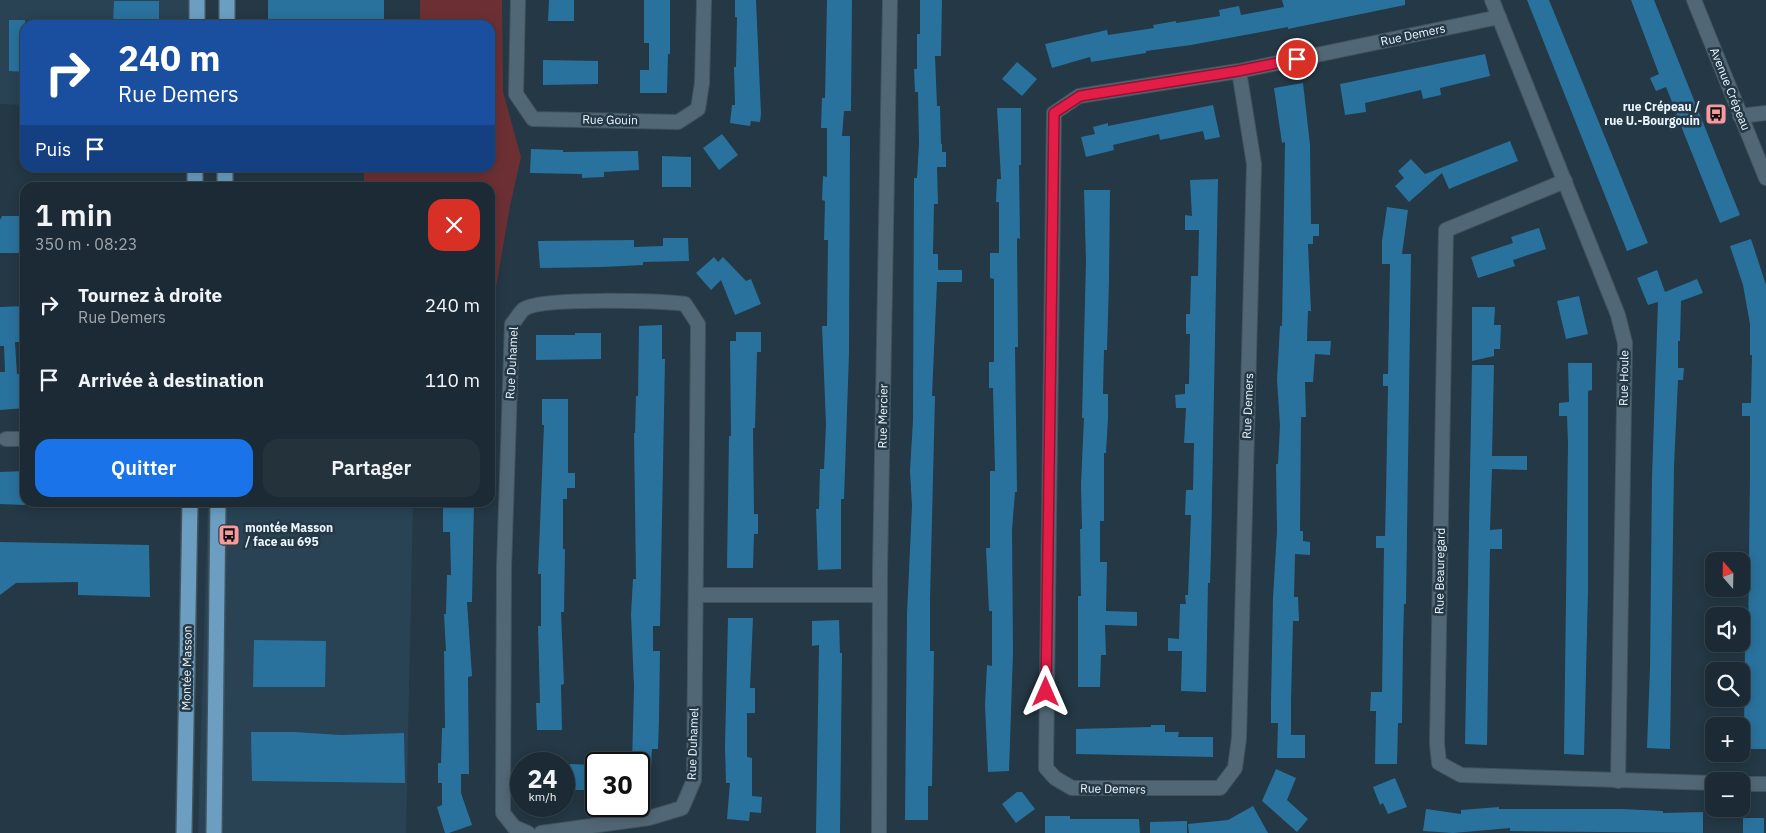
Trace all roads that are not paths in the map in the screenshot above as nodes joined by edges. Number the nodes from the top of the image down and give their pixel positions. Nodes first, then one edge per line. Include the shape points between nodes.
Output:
1 (197, 0) edge
2 (227, 0) edge
3 (518, 0) edge
4 (704, 0) edge
5 (890, 0) edge
6 (1492, 0) edge
7 (1694, 0) edge
8 (1499, 17) junction
9 (197, 20) edge
10 (227, 20) edge
11 (1238, 71) junction
12 (1766, 112) edge
13 (1740, 116) junction
14 (1766, 178) edge
15 (1565, 181) junction
16 (6, 439) dead end
17 (20, 439) edge
18 (190, 507) edge
19 (218, 507) edge
20 (696, 595) junction
21 (880, 596) junction
22 (1618, 781) junction
23 (1705, 783) edge
24 (1750, 784) edge
25 (1766, 784) edge
26 (184, 833) edge
27 (214, 833) edge
28 (528, 833) edge
29 (541, 833) edge
30 (879, 833) edge

1 - 9 main road
2 - 10 main road
3 - 4 street, Rue Gouin via 516,94 534,119 678,122 698,109 702,83
5 - 21 street, Rue Mercier
6 - 8 street, Rue Houle
7 - 13 street, Avenue Crépeau
8 - 11 street, Rue Demers
8 - 15 street, Rue Houle
11 - 11 street, Rue Demers via 1080,96 1054,113 1046,768 1072,788 1220,788 1235,768 1240,728 1254,164
12 - 13 street
13 - 14 street, Avenue Crépeau
15 - 22 street, Rue Houle via 1618,315 1625,343
15 - 22 street, Rue Beauregard via 1446,230 1436,743 1439,763 1461,775
16 - 17 street
18 - 26 main road, Montée Masson
19 - 27 main road
20 - 21 street
20 - 28 street, Rue Duhamel via 698,324 685,304 651,300 542,303 524,308 512,324 504,568 502,813 514,827
20 - 29 street, Rue Duhamel via 694,780 682,808 649,818
21 - 30 street, Rue Mercier
22 - 23 street, Rue Beauregard
24 - 25 street

